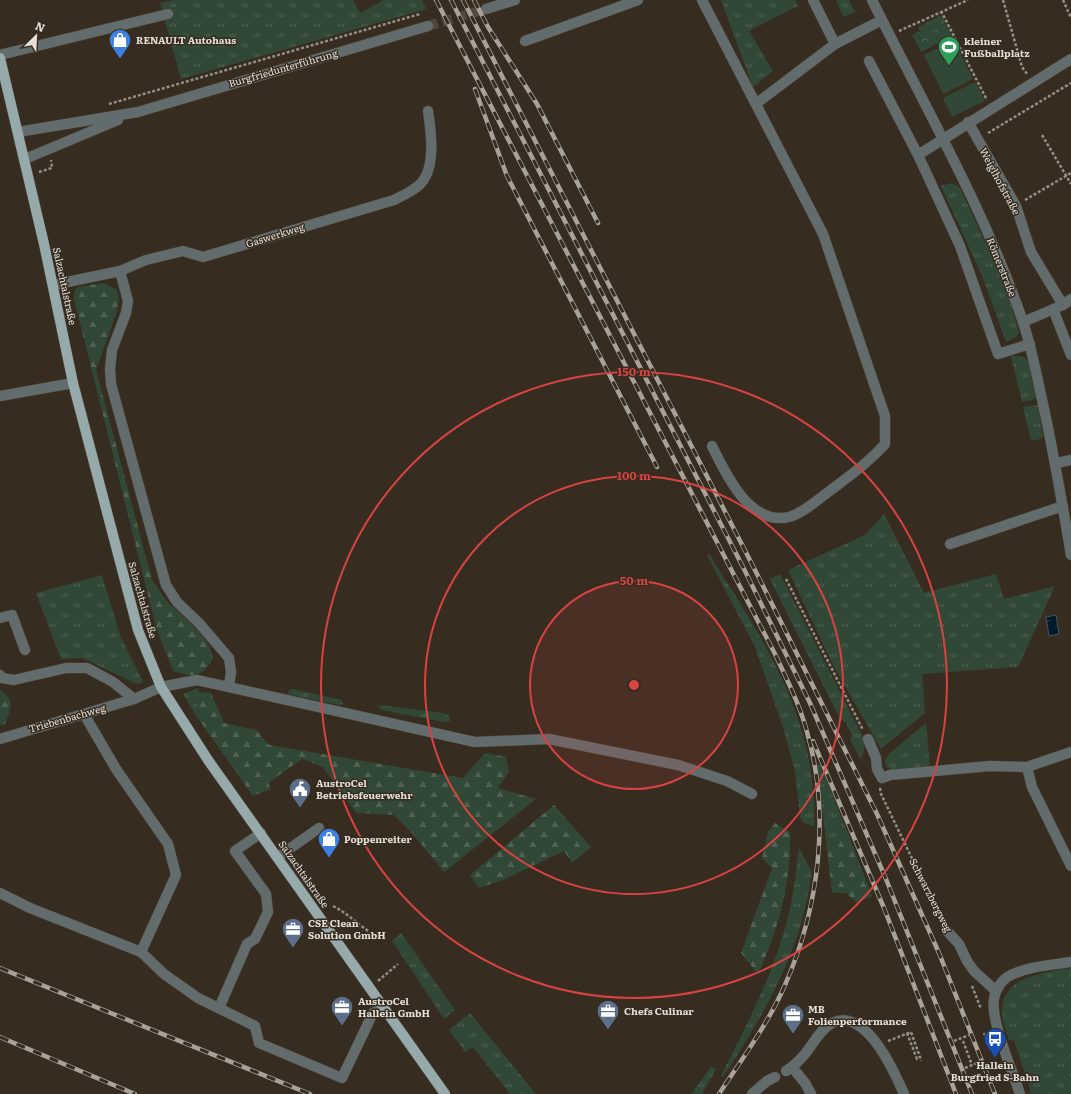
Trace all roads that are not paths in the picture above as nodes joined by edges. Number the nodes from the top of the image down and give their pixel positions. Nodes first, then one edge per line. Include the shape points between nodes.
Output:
1 (515, 0) edge
2 (638, 0) edge
3 (702, 0) edge
4 (813, 0) edge
5 (873, 0) edge
6 (486, 9) tunnel mouth
7 (168, 14) dead end
8 (882, 20) junction
9 (428, 26) tunnel mouth
10 (525, 41) dead end
11 (835, 44) junction
12 (0, 55) edge
13 (0, 58) edge
14 (1071, 59) edge
15 (869, 61) dead end
16 (757, 103) junction
17 (428, 111) dead end
18 (138, 112) junction
19 (968, 122) junction
20 (18, 132) junction
21 (943, 141) junction
22 (918, 155) junction
23 (25, 159) junction
24 (120, 270) junction
25 (53, 285) junction
26 (1067, 302) edge
27 (1053, 309) junction
28 (1023, 322) junction
29 (1030, 344) junction
30 (1071, 355) edge
31 (73, 383) junction
32 (0, 396) edge
33 (712, 446) dead end
34 (1071, 460) edge
35 (1057, 463) junction
36 (1063, 506) junction
37 (950, 544) dead end
38 (1071, 555) edge
39 (0, 618) edge
40 (25, 650) dead end
41 (0, 675) edge
42 (229, 686) junction
43 (161, 687) junction
44 (134, 699) junction
45 (84, 714) junction
46 (868, 738) road end
47 (0, 739) edge
48 (1071, 752) edge
49 (1027, 767) junction
50 (752, 794) dead end
51 (319, 828) dead end
52 (261, 833) junction
53 (278, 856) junction
54 (1071, 866) edge
55 (0, 893) edge
56 (947, 931) road end
57 (141, 952) junction
58 (1071, 962) edge
59 (996, 991) junction
60 (382, 1007) junction
61 (219, 1008) junction
62 (775, 1077) dead end
63 (444, 1094) edge
64 (752, 1094) edge
65 (811, 1094) edge
66 (904, 1094) edge
67 (1020, 1094) edge

1 - 6 street
2 - 10 street
3 - 16 street
4 - 11 street
5 - 8 street, Römerstraße
7 - 12 street
8 - 11 street
8 - 21 street, Römerstraße
9 - 18 street, Burgfriedunterführung
11 - 16 street
13 - 20 main road, Salzachtalstraße
14 - 19 street
15 - 22 street
16 - 33 street via 824,234 885,416 885,444 870,461 806,508 789,517 771,517 758,511 742,498 731,484
17 - 24 street, Gaswerkweg via 431,158 426,176 419,186 394,200 203,257 183,251 146,260
18 - 20 street, Burgfriedunterführung
18 - 23 street, Burgfriedunterführung
19 - 21 street
19 - 26 street, Weiglhofstraße via 1016,206 1031,252
20 - 23 main road, Salzachtalstraße
21 - 22 street
21 - 28 street, Römerstraße via 972,196 998,254
22 - 29 street via 960,246 998,354
23 - 25 main road, Salzachtalstraße
24 - 25 street, Gaswerkweg
24 - 42 street via 128,301 112,350 112,384 166,585 177,602 229,658
25 - 31 main road, Salzachtalstraße
26 - 27 street
27 - 28 street
27 - 30 street
28 - 29 street, Römerstraße
29 - 35 street, Römerstraße
31 - 32 street
31 - 43 main road, Salzachtalstraße via 138,630
34 - 35 street
35 - 36 street, Römerstraße
36 - 37 street
36 - 38 street, Römerstraße
39 - 40 street via 12,615
41 - 44 street via 2,678 14,680 66,668 87,668 113,682
42 - 43 street, Triebenbachweg via 197,680
42 - 50 street, Triebenbachweg via 475,742 549,739 678,765 727,781
43 - 44 street, Triebenbachweg
43 - 52 main road, Salzachtalstraße via 208,760
44 - 45 street, Triebenbachweg
45 - 47 street, Triebenbachweg
45 - 57 street via 116,769 168,844 176,875
46 - 49 street via 882,778 890,775 990,766
48 - 49 street
49 - 54 street via 1032,787
51 - 53 street
52 - 53 main road, Salzachtalstraße
52 - 61 street via 235,851 266,894 268,912 255,939 247,944
53 - 60 main road, Salzachtalstraße
55 - 57 street via 30,908
56 - 59 street, Schwarzbergweg via 959,944 974,971
57 - 61 street via 164,974 198,998
58 - 59 street via 1010,975
59 - 67 street via 994,1011 997,1025
60 - 61 street via 374,1013 342,1078 259,1043 255,1026
60 - 63 main road, Salzachtalstraße
62 - 64 street
65 - 66 street via 805,1083 789,1069 832,1023 844,1021 867,1031 878,1045

